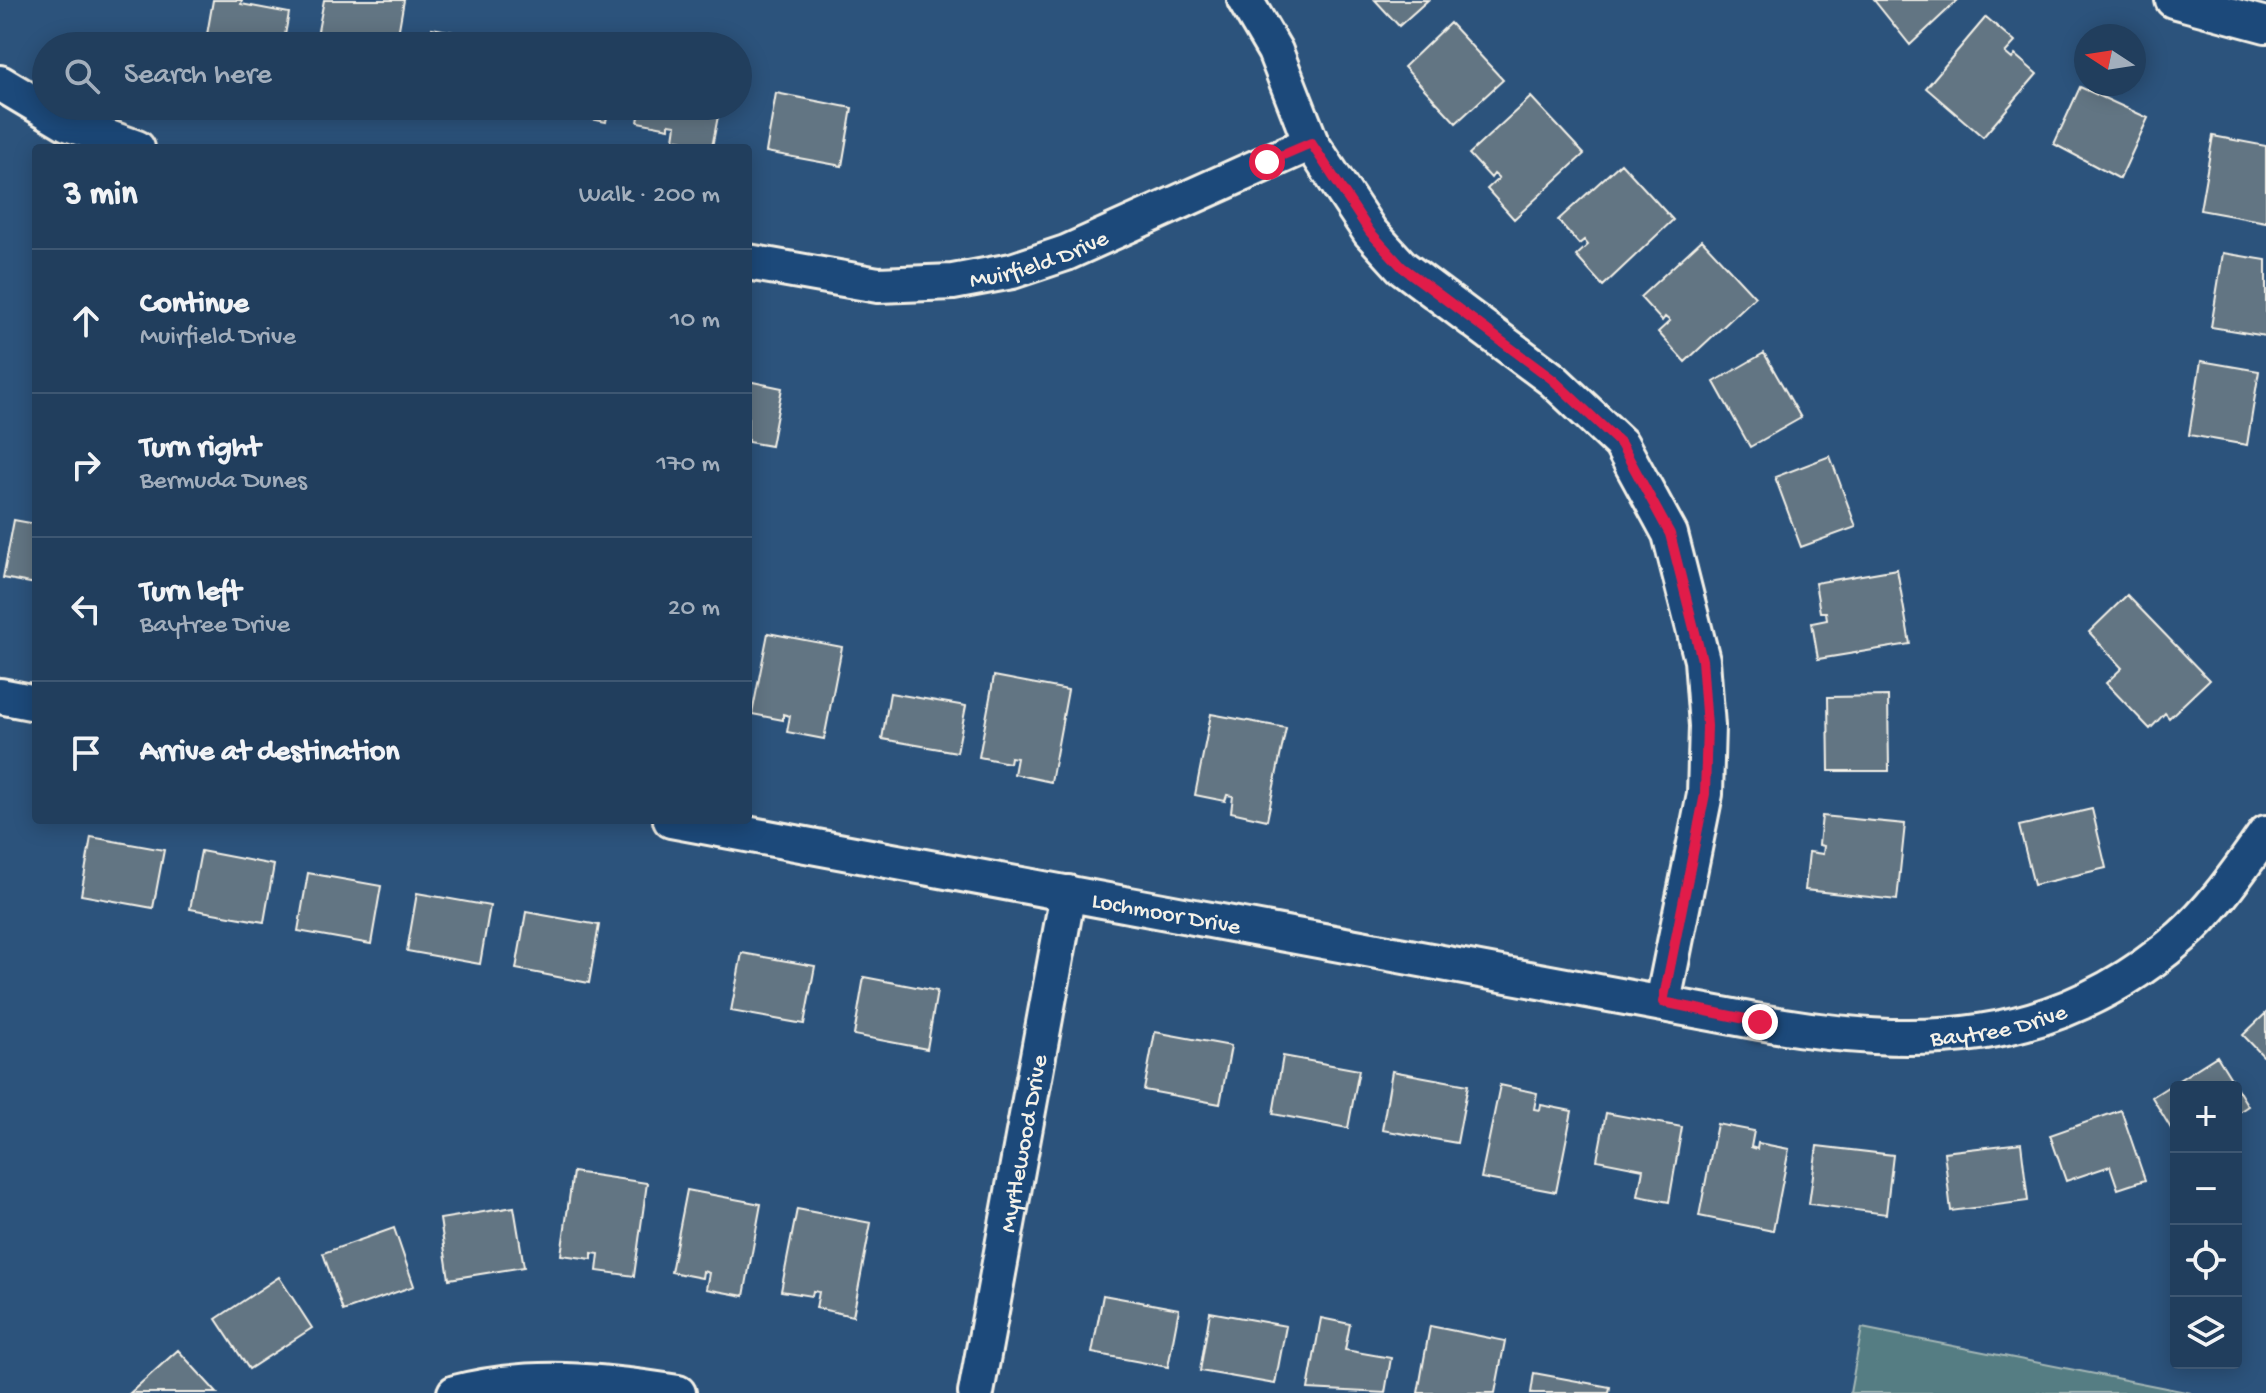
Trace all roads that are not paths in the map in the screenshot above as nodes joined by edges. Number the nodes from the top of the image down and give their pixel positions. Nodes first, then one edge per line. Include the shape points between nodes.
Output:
1 (1245, 0) edge
2 (2173, 0) edge
3 (2266, 25) edge
4 (0, 83) edge
5 (32, 102) edge
6 (62, 120) edge
7 (1311, 143) junction
8 (126, 144) edge
9 (752, 263) edge
10 (0, 696) edge
11 (32, 702) edge
12 (693, 824) edge
13 (2266, 833) edge
14 (1068, 893) junction
15 (1663, 1002) junction
16 (455, 1393) edge
17 (678, 1393) edge
18 (976, 1393) edge

1 - 7 street via 1275,51
2 - 3 street
4 - 5 street
6 - 8 street
7 - 9 street, Muirfield Drive via 1066,253 1012,271 953,282 878,285
7 - 15 street via 1370,232 1402,267 1552,379 1621,444 1670,534 1702,660 1707,726 1705,794
10 - 11 street
12 - 14 street, Lochmoor Drive
13 - 15 street, Baytree Drive via 2224,891 2181,937 2095,993 2026,1025 1952,1037 1879,1038 1821,1033
14 - 15 street, Lochmoor Drive
14 - 18 street, Myrtlewood Drive
16 - 17 street via 537,1379 590,1380

